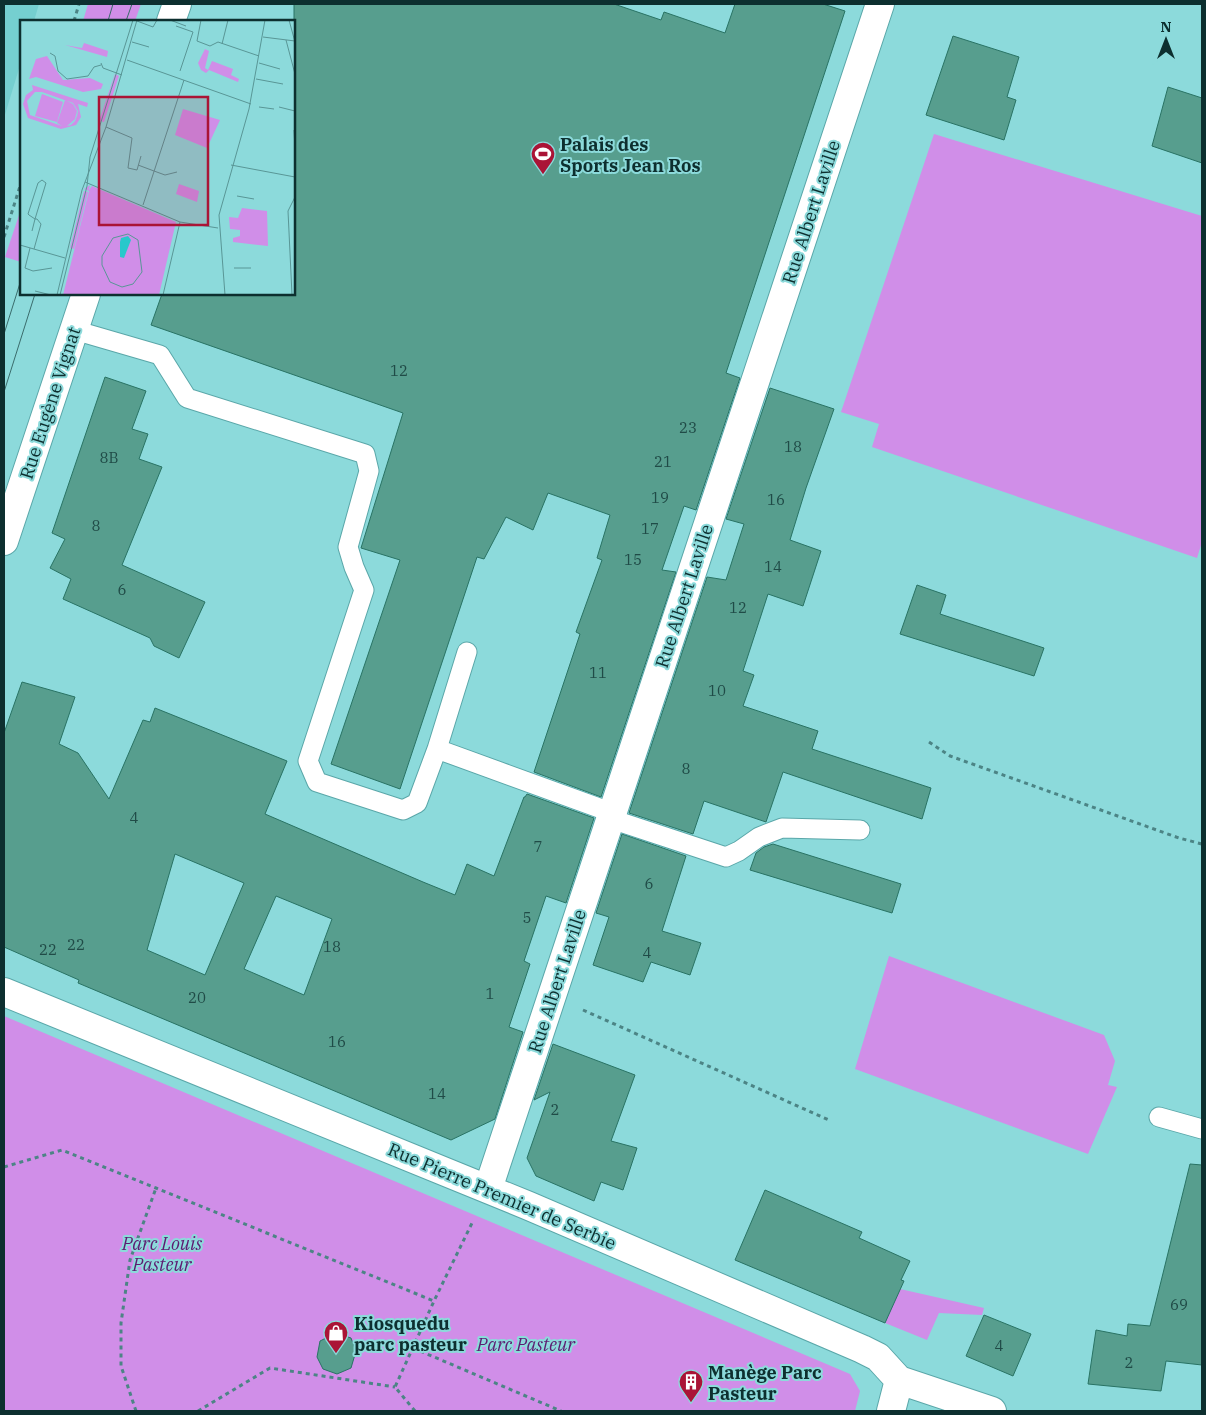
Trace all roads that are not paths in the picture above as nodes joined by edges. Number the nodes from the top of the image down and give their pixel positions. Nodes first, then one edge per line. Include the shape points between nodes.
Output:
1 (177, 4) edge
2 (880, 4) edge
3 (172, 20) edge
4 (86, 295) edge
5 (74, 330) junction
6 (4, 541) edge
7 (467, 652) dead end
8 (437, 748) junction
9 (612, 816) junction
10 (860, 830) dead end
11 (4, 992) edge
12 (1159, 1117) dead end
13 (1202, 1129) edge
14 (488, 1189) junction
15 (899, 1380) junction
16 (891, 1411) edge
17 (992, 1411) edge

1 - 3 street
2 - 9 street, Rue Albert Laville
4 - 5 street, Rue Eugène Vignat
5 - 6 street, Rue Eugène Vignat
5 - 8 lane via 160,355 187,398 365,454 369,471 348,547 364,590 308,761 317,782 403,810 417,803
7 - 8 lane
8 - 9 lane
9 - 10 lane via 726,858 759,837 782,828
9 - 14 street, Rue Albert Laville
11 - 14 street, Rue Pierre Premier de Serbie
12 - 13 lane
14 - 15 street, Rue Pierre Premier de Serbie via 862,1349 878,1357
15 - 16 street
15 - 17 street, Rue Pierre Premier de Serbie

